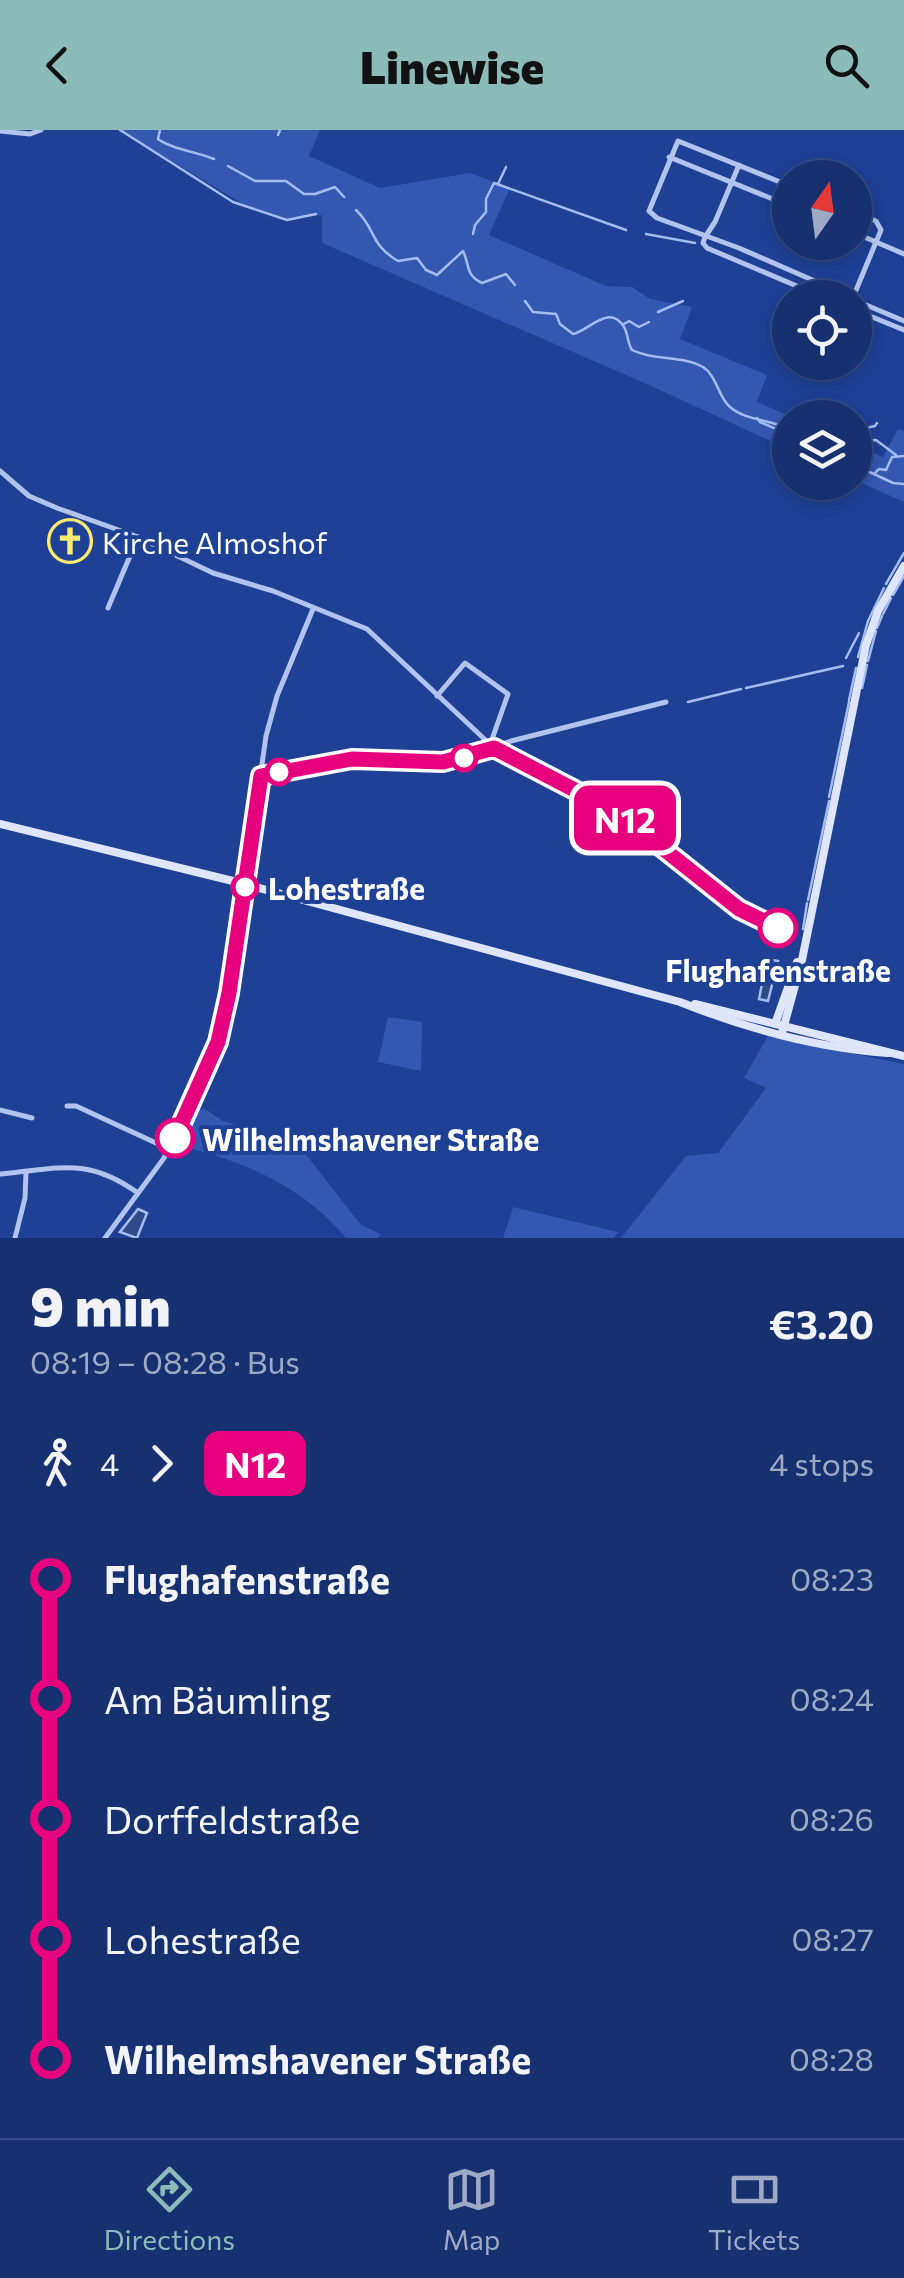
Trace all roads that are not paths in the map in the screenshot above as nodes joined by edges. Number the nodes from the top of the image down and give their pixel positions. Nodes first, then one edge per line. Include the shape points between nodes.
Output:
1 (41, 130) edge
2 (0, 131) edge
3 (669, 157) junction
4 (739, 165) junction
5 (772, 179) edge
6 (732, 183) junction
7 (772, 199) edge
8 (872, 221) edge
9 (705, 237) junction
10 (872, 240) edge
11 (876, 242) junction
12 (904, 254) edge
13 (782, 280) edge
14 (813, 280) edge
15 (860, 280) edge
16 (872, 307) edge
17 (872, 317) edge
18 (904, 321) edge
19 (904, 330) edge
20 (0, 471) edge
21 (138, 536) junction
22 (904, 566) edge
23 (108, 608) dead end
24 (313, 609) junction
25 (437, 696) junction
26 (666, 702) dead end
27 (492, 746) junction
28 (261, 776) junction
29 (0, 824) edge
30 (245, 884) junction
31 (779, 1028) junction
32 (904, 1056) edge
33 (197, 1090) dead end
34 (68, 1106) dead end
35 (0, 1110) edge
36 (32, 1118) dead end
37 (170, 1148) junction
38 (26, 1172) junction
39 (0, 1174) edge
40 (138, 1193) junction
41 (15, 1238) edge
42 (105, 1238) edge

1 - 2 street
3 - 4 street via 681,141
3 - 6 street
3 - 9 street via 649,212
4 - 5 street
4 - 6 street
6 - 7 street
6 - 9 street
8 - 11 street via 880,225
9 - 13 street via 706,248
9 - 14 street
10 - 11 street
11 - 12 street
11 - 15 street
16 - 18 street
17 - 19 street
20 - 21 street via 29,496
21 - 23 street
21 - 24 street
22 - 31 main road via 866,645 803,948
24 - 25 street via 367,629
24 - 28 street via 277,696
25 - 27 street
25 - 27 street via 465,663 508,694
26 - 27 street
27 - 28 street via 443,762 352,759
28 - 30 street
29 - 30 main road
30 - 31 main road
31 - 32 main road
33 - 37 street
34 - 37 street
35 - 36 street
37 - 40 street
38 - 39 street
38 - 40 street via 85,1168
38 - 41 street
40 - 42 street

